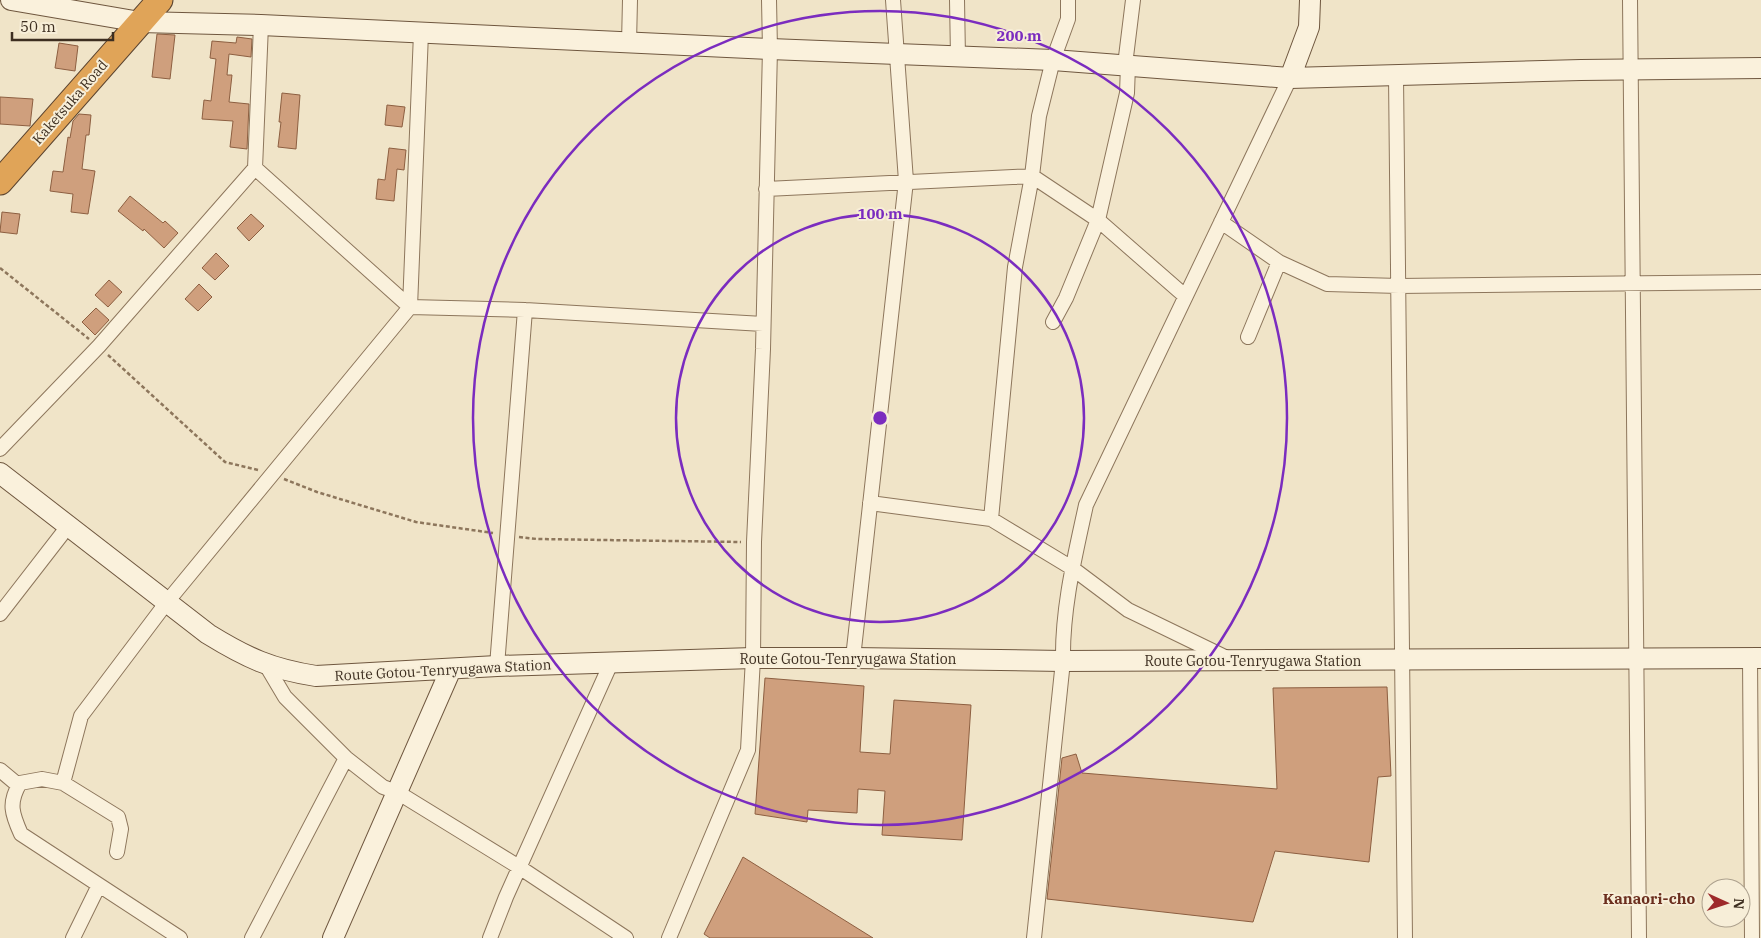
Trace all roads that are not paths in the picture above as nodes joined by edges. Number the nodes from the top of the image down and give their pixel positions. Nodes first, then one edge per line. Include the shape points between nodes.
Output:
1 (11, 0) edge
2 (160, 0) edge
3 (630, 0) edge
4 (769, 0) edge
5 (893, 0) edge
6 (958, 0) edge
7 (1068, 0) edge
8 (1133, 0) edge
9 (1310, 0) edge
10 (1630, 0) edge
11 (141, 11) edge
12 (261, 25) junction
13 (421, 34) junction
14 (629, 43) junction
15 (770, 49) junction
16 (896, 54) junction
17 (958, 56) junction
18 (1053, 60) junction
19 (1126, 65) junction
20 (1761, 68) edge
21 (1630, 70) junction
22 (1396, 76) junction
23 (1290, 78) junction
24 (255, 168) junction
25 (1032, 176) junction
26 (906, 181) junction
27 (0, 182) edge
28 (766, 189) junction
29 (1098, 220) junction
30 (1221, 222) junction
31 (1279, 262) junction
32 (1761, 282) edge
33 (1632, 285) junction
34 (1399, 286) junction
35 (1185, 296) junction
36 (410, 307) junction
37 (525, 310) junction
38 (1053, 322) dead end
39 (764, 324) junction
40 (1248, 337) dead end
41 (0, 449) edge
42 (0, 473) edge
43 (870, 504) junction
44 (990, 519) junction
45 (68, 525) junction
46 (1072, 568) junction
47 (168, 602) junction
48 (0, 614) edge
49 (753, 658) junction
50 (853, 658) junction
51 (1756, 658) edge
52 (1636, 659) junction
53 (1402, 660) junction
54 (1063, 661) junction
55 (1232, 661) junction
56 (611, 663) junction
57 (266, 665) junction
58 (497, 666) junction
59 (451, 669) junction
60 (346, 758) junction
61 (0, 770) edge
62 (63, 783) junction
63 (396, 792) junction
64 (10, 795) edge
65 (118, 852) dead end
66 (519, 867) junction
67 (99, 885) junction
68 (73, 938) edge
69 (180, 938) edge
70 (252, 938) edge
71 (333, 938) edge
72 (490, 938) edge
73 (626, 938) edge
74 (669, 938) edge
75 (1034, 938) edge
76 (1405, 938) edge
77 (1639, 938) edge
78 (1752, 938) edge

1 - 11 street
2 - 11 highway, Kaketsuka Road
3 - 14 street
4 - 15 street
5 - 16 street
6 - 17 street
7 - 18 street via 1068,19
8 - 19 street
9 - 23 street via 1309,27
10 - 21 street
11 - 12 street
11 - 27 highway, Kaketsuka Road
12 - 13 street
12 - 24 street
13 - 14 street
13 - 36 street
14 - 15 street
15 - 16 street
15 - 28 street
16 - 17 street
16 - 26 street
17 - 18 street
18 - 19 street
18 - 25 street via 1039,116
19 - 23 street
19 - 29 street via 1127,93
20 - 21 street
21 - 22 street
21 - 33 street
22 - 23 street
22 - 34 street
23 - 30 street
24 - 36 street
24 - 41 street via 99,346
25 - 26 street
25 - 29 street
25 - 44 street via 1016,267
26 - 28 street
26 - 43 street
28 - 39 street
29 - 35 street
29 - 38 street
30 - 31 street
30 - 35 street
31 - 34 street via 1327,284
31 - 40 street
32 - 33 street
33 - 34 street
33 - 52 street
34 - 53 street
35 - 46 street via 1086,505
36 - 37 street
36 - 47 street
37 - 39 street
37 - 58 street
39 - 49 street via 754,542
42 - 45 street, Route Gotou-Tenryugawa Station
43 - 44 street
43 - 50 street
44 - 46 street
45 - 47 street, Route Gotou-Tenryugawa Station
45 - 48 street
46 - 54 street via 1063,634
46 - 55 street via 1128,610
47 - 57 street, Route Gotou-Tenryugawa Station via 208,634
47 - 62 street via 80,716
49 - 50 street, Route Gotou-Tenryugawa Station
49 - 56 street, Route Gotou-Tenryugawa Station
49 - 74 street via 748,750
50 - 54 street, Route Gotou-Tenryugawa Station
51 - 52 street, Route Gotou-Tenryugawa Station
51 - 78 street
52 - 53 street, Route Gotou-Tenryugawa Station
52 - 77 street
53 - 55 street, Route Gotou-Tenryugawa Station
53 - 76 street
54 - 55 street, Route Gotou-Tenryugawa Station
54 - 75 street
56 - 58 street, Route Gotou-Tenryugawa Station
56 - 66 street
57 - 59 street, Route Gotou-Tenryugawa Station via 316,676
57 - 60 street via 285,697
58 - 59 street, Route Gotou-Tenryugawa Station
59 - 63 street
60 - 63 street via 383,788
60 - 70 street
61 - 64 street
62 - 64 street via 42,779 20,783
62 - 65 street via 118,817 121,829
63 - 66 street
63 - 71 street
64 - 67 street via 13,816 21,834
66 - 72 street
66 - 73 street
67 - 68 street
67 - 69 street

